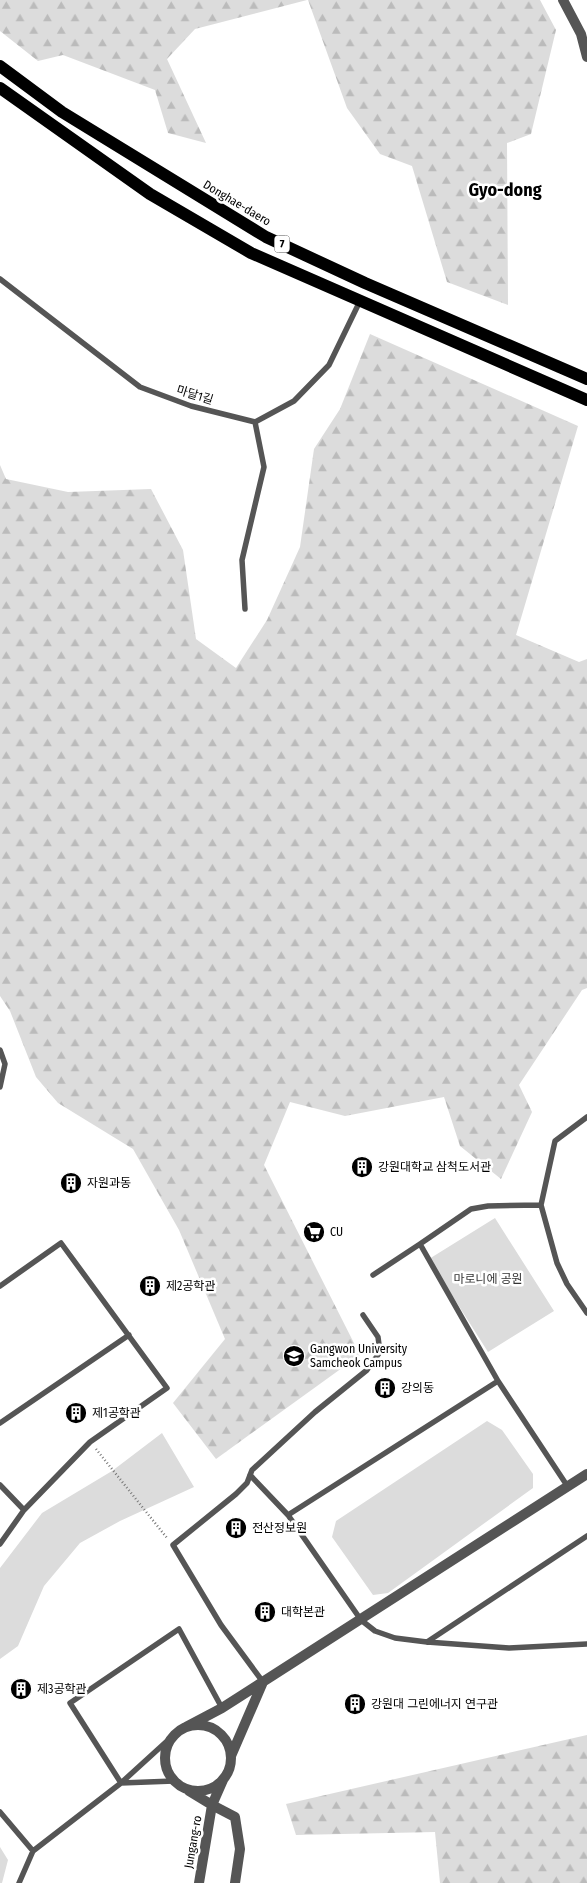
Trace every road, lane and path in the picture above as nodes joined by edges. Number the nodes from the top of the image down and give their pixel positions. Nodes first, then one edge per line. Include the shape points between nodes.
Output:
1 (562, 0) edge
2 (587, 57) edge
3 (0, 66) edge
4 (0, 88) edge
5 (0, 279) edge
6 (360, 300) junction
7 (587, 379) edge
8 (587, 400) edge
9 (255, 422) junction
10 (245, 609) dead end
11 (0, 1050) edge
12 (0, 1087) edge
13 (587, 1117) edge
14 (541, 1206) junction
15 (420, 1244) junction
16 (373, 1275) dead end
17 (0, 1286) edge
18 (587, 1313) edge
19 (363, 1315) dead end
20 (130, 1335) junction
21 (498, 1380) junction
22 (0, 1423) edge
23 (90, 1442) junction
24 (587, 1474) edge
25 (250, 1475) junction
26 (0, 1485) edge
27 (568, 1487) junction
28 (24, 1510) junction
29 (288, 1515) junction
30 (587, 1536) edge
31 (0, 1544) edge
32 (173, 1545) junction
33 (361, 1620) junction
34 (428, 1642) junction
35 (587, 1644) edge
36 (263, 1682) junction
37 (222, 1708) junction
38 (186, 1727) junction
39 (177, 1732) junction
40 (230, 1757) junction
41 (224, 1778) junction
42 (174, 1781) junction
43 (121, 1783) junction
44 (187, 1789) junction
45 (212, 1805) junction
46 (0, 1812) edge
47 (33, 1850) junction
48 (19, 1883) edge
49 (198, 1883) edge
50 (235, 1883) edge

1 - 2 street via 581,34
3 - 7 main road, Donghae-daero / 7 via 62,112 266,236 365,283
4 - 6 main road, 7 via 150,194 251,253
5 - 9 lane, 마달1길 via 140,387 191,406
6 - 8 main road, 7
6 - 9 lane via 329,365 294,401
9 - 10 lane via 264,467 242,560
11 - 12 lane via 5,1064
13 - 14 lane via 555,1141
14 - 15 lane via 471,1209
14 - 18 lane via 556,1263
15 - 16 lane
15 - 21 lane
17 - 20 lane via 62,1243
19 - 25 lane via 378,1337 380,1352 367,1370 281,1443
20 - 22 lane
20 - 23 lane via 167,1388
21 - 27 lane
21 - 29 lane
23 - 28 lane
23 - 32 path
24 - 27 street
25 - 29 lane
25 - 32 lane via 236,1494
26 - 28 lane
27 - 33 street
28 - 31 lane
29 - 33 lane
30 - 34 lane
32 - 36 lane via 221,1625
33 - 34 lane via 375,1631 395,1638
33 - 36 street
34 - 35 lane via 509,1648
36 - 37 street
36 - 40 street
37 - 38 street
37 - 43 lane via 179,1630 70,1703
38 - 39 street
38 - 40 street via 198,1725 216,1731 228,1745
39 - 42 street via 165,1752 166,1768
39 - 43 lane
40 - 41 street
41 - 44 street via 207,1789
41 - 45 street, Jungang-ro
42 - 43 lane
42 - 44 street
43 - 47 lane
44 - 45 street
45 - 49 street, Jungang-ro
45 - 50 street via 235,1817 240,1850
46 - 47 lane
47 - 48 lane

